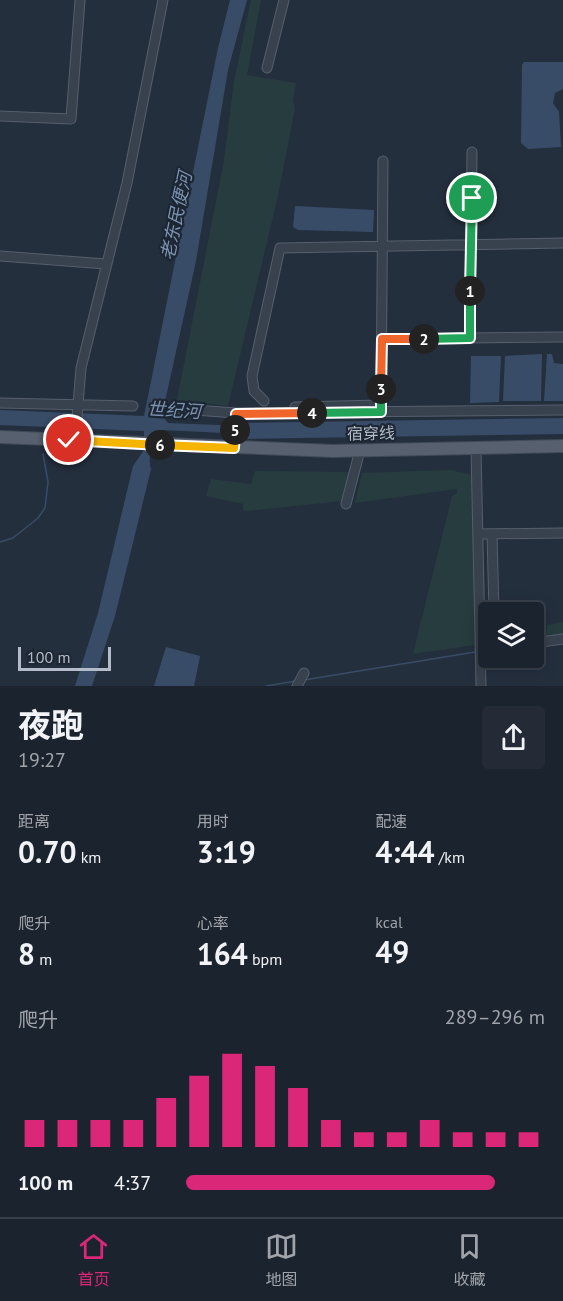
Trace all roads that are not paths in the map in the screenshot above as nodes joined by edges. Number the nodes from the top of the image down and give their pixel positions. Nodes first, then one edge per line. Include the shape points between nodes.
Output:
1 (80, 0) edge
2 (161, 0) edge
3 (284, 0) edge
4 (267, 68) dead end
5 (0, 116) edge
6 (472, 152) dead end
7 (383, 161) dead end
8 (563, 243) edge
9 (471, 245) junction
10 (383, 246) junction
11 (0, 256) edge
12 (104, 263) junction
13 (563, 337) edge
14 (470, 338) junction
15 (382, 339) junction
16 (264, 401) dead end
17 (0, 403) edge
18 (133, 406) dead end
19 (278, 407) dead end
20 (74, 408) junction
21 (180, 409) dead end
22 (381, 409) junction
23 (563, 410) edge
24 (236, 416) junction
25 (72, 436) junction
26 (0, 437) edge
27 (234, 445) junction
28 (563, 446) edge
29 (476, 448) junction
30 (360, 450) junction
31 (346, 504) dead end
32 (563, 533) edge
33 (478, 534) junction
34 (492, 534) junction
35 (482, 602) edge
36 (494, 602) edge
37 (563, 639) edge
38 (544, 642) edge
39 (482, 668) edge
40 (481, 686) edge

1 - 5 street via 71,119
2 - 12 street via 132,162
3 - 4 street
6 - 9 street
7 - 10 street
8 - 9 street
9 - 10 street
9 - 14 street
10 - 15 street
10 - 16 street via 280,248 252,376 254,391
11 - 12 street
12 - 20 street
13 - 14 street
14 - 15 street
15 - 22 street
17 - 20 street
18 - 20 street
19 - 22 street via 337,403
20 - 25 street
21 - 24 street
22 - 23 street
22 - 24 street
24 - 27 street
25 - 26 main road, 宿穿线
25 - 27 main road, 宿穿线
27 - 30 main road, 宿穿线
28 - 29 main road, 宿穿线
29 - 30 main road, 宿穿线
29 - 33 street
30 - 31 street
32 - 34 street
33 - 34 street
33 - 35 street
34 - 36 street
37 - 38 street
39 - 40 street

